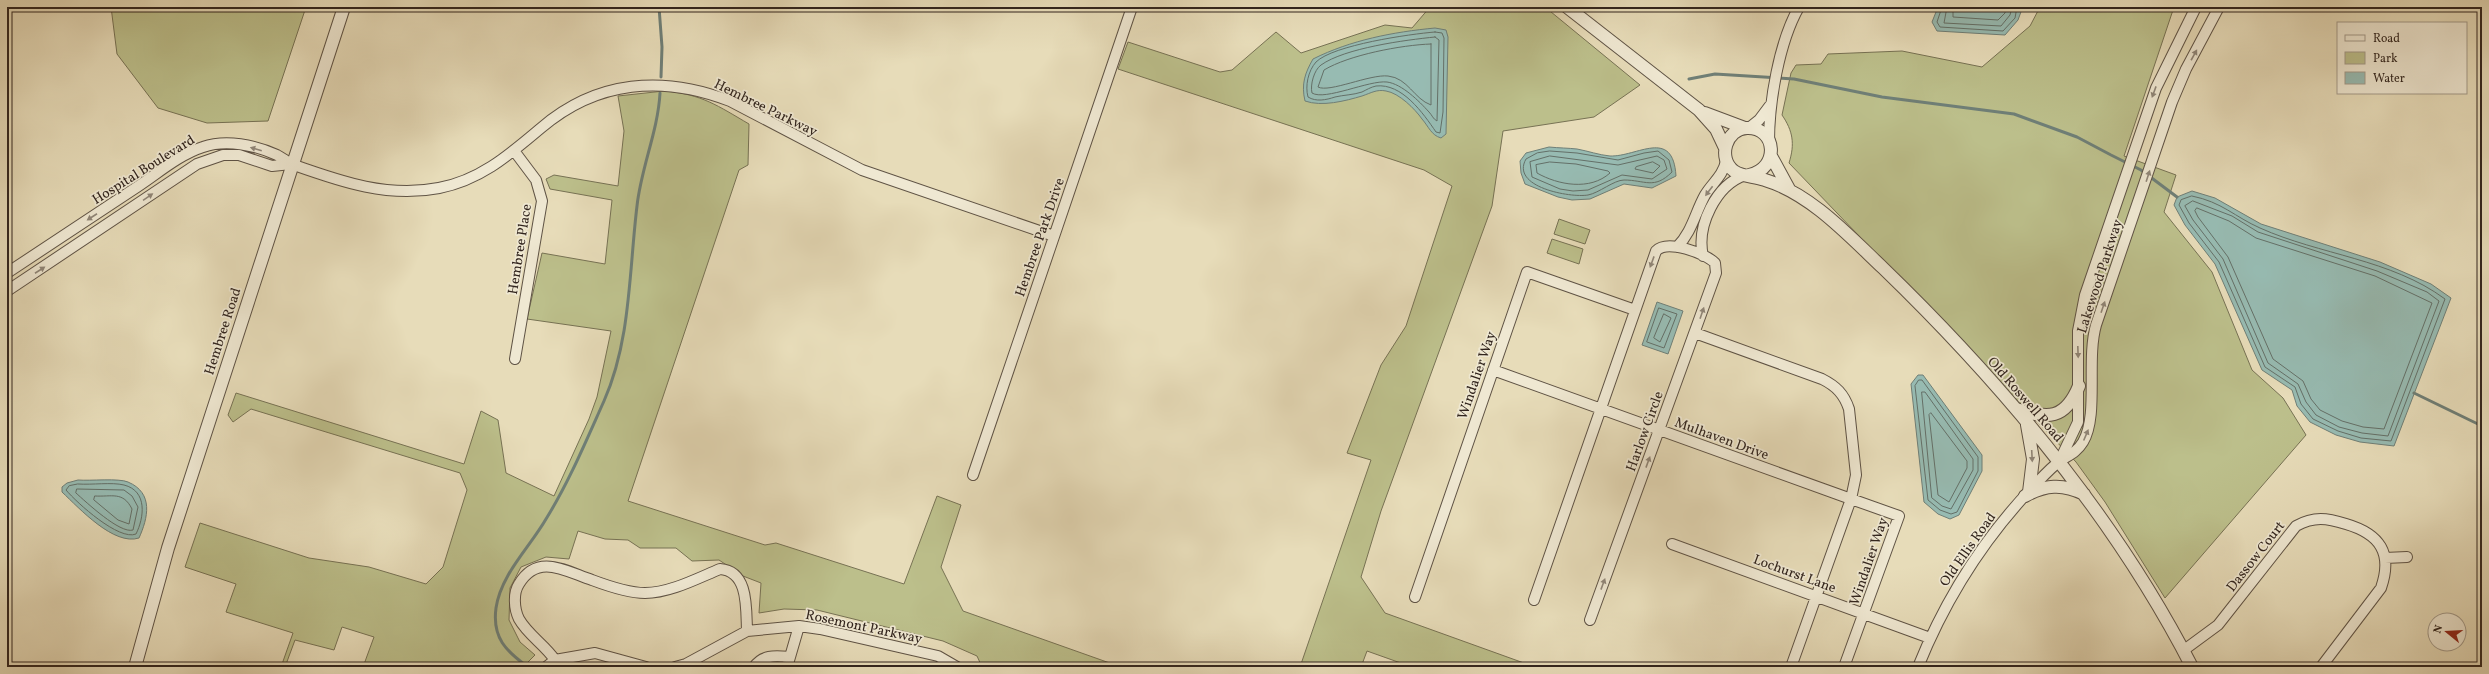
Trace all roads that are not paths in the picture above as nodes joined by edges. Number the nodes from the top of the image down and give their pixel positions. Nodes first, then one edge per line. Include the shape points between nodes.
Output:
1 (344, 7) edge
2 (1132, 7) edge
3 (1567, 7) edge
4 (1790, 7) edge
5 (1799, 7) edge
6 (2196, 7) edge
7 (2219, 7) edge
8 (1793, 18) junction
9 (1772, 102) junction
10 (1698, 110) junction
11 (1747, 128) junction
12 (1770, 142) junction
13 (1725, 148) junction
14 (515, 152) junction
15 (1771, 156) junction
16 (1726, 161) junction
17 (291, 164) junction
18 (1747, 175) junction
19 (1790, 190) junction
20 (106, 208) junction
21 (114, 220) junction
22 (1054, 236) junction
23 (1676, 247) junction
24 (1703, 256) junction
25 (7, 273) edge
26 (7, 291) edge
27 (1635, 310) junction
28 (1695, 333) junction
29 (516, 359) dead end
30 (1493, 370) junction
31 (2079, 386) junction
32 (1601, 409) junction
33 (2016, 409) junction
34 (2025, 420) junction
35 (1659, 430) junction
36 (2059, 462) junction
37 (973, 475) dead end
38 (2026, 494) junction
39 (2084, 494) junction
40 (1851, 499) junction
41 (1672, 544) dead end
42 (2407, 557) dead end
43 (2385, 558) junction
44 (1816, 596) junction
45 (1415, 597) dead end
46 (1534, 600) dead end
47 (1864, 613) junction
48 (1590, 620) dead end
49 (799, 626) junction
50 (747, 631) junction
51 (1930, 638) junction
52 (2184, 650) junction
53 (790, 656) junction
54 (555, 660) junction
55 (686, 666) edge
56 (135, 667) edge
57 (546, 667) edge
58 (646, 667) edge
59 (675, 667) edge
60 (754, 667) edge
61 (787, 667) edge
62 (957, 667) edge
63 (1791, 667) edge
64 (1844, 667) edge
65 (1918, 667) edge
66 (2192, 667) edge
67 (2321, 667) edge

1 - 17 street, Hembree Road
2 - 22 street, Hembree Park Drive
3 - 10 street
4 - 8 street
5 - 8 street
6 -> 31 street, Lakewood Parkway via 2156,88 2091,277 2078,331
36 -> 7 street, Lakewood Parkway via 2076,451 2088,431 2091,408 2091,353 2096,325 2172,102
8 - 9 street
9 - 11 street via 1760,120
9 - 12 street
10 - 11 street via 1726,123
10 - 13 street via 1716,128
11 - 12 street via 1761,132
11 - 13 street via 1734,133
12 - 15 street, Old Roswell Road
13 - 16 street
14 - 17 street, Hembree Parkway via 467,180 413,192 364,188
14 - 22 street, Hembree Parkway via 555,117 594,96 638,86 683,87 707,92 730,101 862,170
14 - 29 street, Hembree Place via 536,180 542,201
15 - 18 street via 1763,170
15 - 19 street, Old Roswell Road
16 - 18 street, Old Roswell Road via 1734,171
16 -> 23 street via 1721,175 1704,198 1686,237
17 -> 20 street, Hospital Boulevard via 264,151 222,142 189,154
21 -> 17 street, Hospital Boulevard via 197,164 210,158 239,155 272,166
17 - 56 street, Hembree Road via 168,548
18 - 19 street, Old Roswell Road
18 - 24 street via 1725,187 1715,202 1702,237
19 - 33 street, Old Roswell Road via 1854,240 1906,291
20 - 21 street
20 -> 25 street, Hospital Boulevard
26 -> 21 street, Hospital Boulevard
22 - 37 street, Hembree Park Drive
23 - 24 street, Harlow Circle
23 -> 27 street, Harlow Circle via 1663,245 1656,251
28 -> 24 street, Harlow Circle via 1716,273 1715,263
27 - 30 street, Windalier Way via 1527,272
27 - 32 street, Harlow Circle
28 - 35 street, Harlow Circle
28 - 40 street via 1822,379 1842,393 1849,409 1856,466
30 - 32 street, Mulhaven Drive
30 - 45 street, Windalier Way
31 - 33 street via 2070,404 2058,414 2045,416
31 - 36 street, Lakewood Parkway via 2076,428
32 - 35 street, Mulhaven Drive
32 - 46 street, Harlow Circle
33 - 34 street, Old Roswell Road
34 - 36 street, Old Roswell Road
34 -> 38 street via 2033,459
35 - 40 street, Mulhaven Drive
48 -> 35 street, Harlow Circle
36 - 38 street, Old Ellis Road
36 - 39 street, Old Roswell Road
38 - 39 street via 2053,486 2069,488
38 - 51 street, Old Ellis Road via 1970,564
39 - 52 street, Old Roswell Road via 2133,566
40 - 44 street
40 - 47 street, Windalier Way via 1899,516
41 - 44 street, Lochurst Lane
42 - 43 street
43 - 52 street, Dassow Court via 2377,541 2362,528 2327,518 2304,521 2290,533 2218,625
43 - 67 street, Dassow Court via 2386,574 2381,588
44 - 47 street, Lochurst Lane
44 - 63 street
47 - 51 street, Lochurst Lane
47 - 64 street, Windalier Way
49 - 50 street, Rosemont Parkway
49 - 53 street
49 - 62 street, Rosemont Parkway via 938,656
50 - 54 street via 741,582 736,574 728,570 720,569 658,592 645,593 614,587 550,566 523,577 515,590 515,598 519,618
50 - 55 street, Rosemont Parkway
51 - 65 street, Old Ellis Road
52 - 66 street, Old Roswell Road
53 - 60 street via 766,657
53 - 61 street
54 - 57 street
54 - 58 street via 595,653
55 - 59 street, Rosemont Parkway

